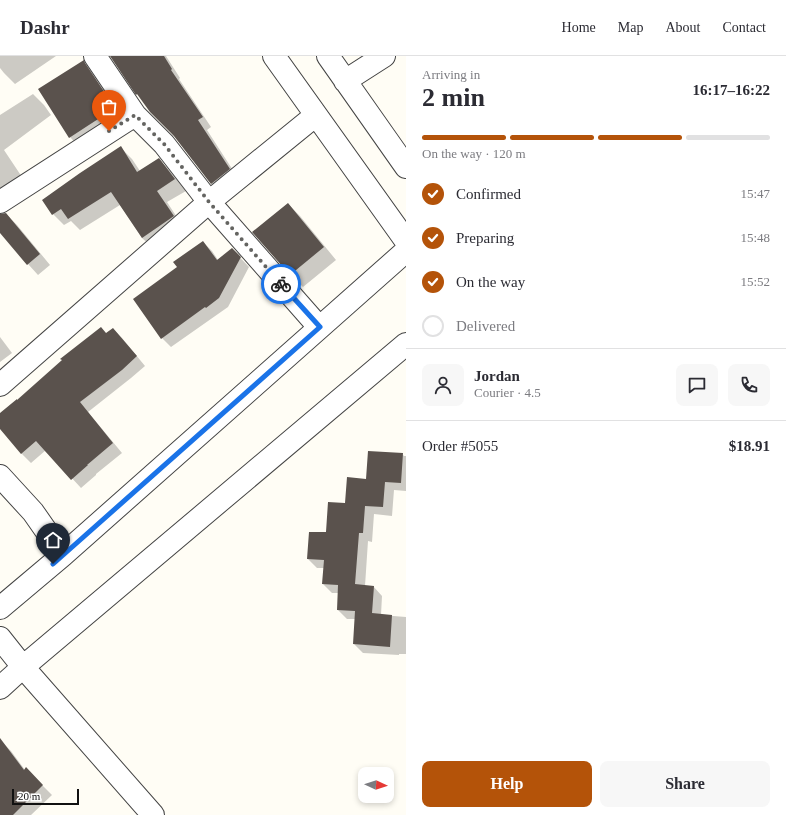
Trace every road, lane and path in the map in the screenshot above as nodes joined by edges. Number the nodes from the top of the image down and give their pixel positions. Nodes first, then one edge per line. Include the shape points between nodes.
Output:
1 (95, 56) edge
2 (274, 56) edge
3 (328, 56) edge
4 (384, 56) edge
5 (346, 81) junction
6 (135, 115) junction
7 (316, 115) junction
8 (406, 167) edge
9 (0, 202) edge
10 (209, 202) junction
11 (406, 241) edge
12 (406, 251) edge
13 (320, 327) junction
14 (406, 344) edge
15 (0, 385) edge
16 (0, 476) edge
17 (63, 554) junction
18 (0, 608) edge
19 (0, 638) edge
20 (23, 668) junction
21 (0, 688) edge
22 (154, 815) edge

1 - 6 street
2 - 7 street
3 - 5 street
4 - 5 street
5 - 8 street
6 - 9 street
6 - 10 street via 164,144
7 - 10 street
7 - 11 street
10 - 13 street
10 - 15 street
12 - 13 street
13 - 17 street
14 - 20 street
16 - 17 street via 33,512
17 - 18 street
19 - 20 street
20 - 21 street
20 - 22 street

